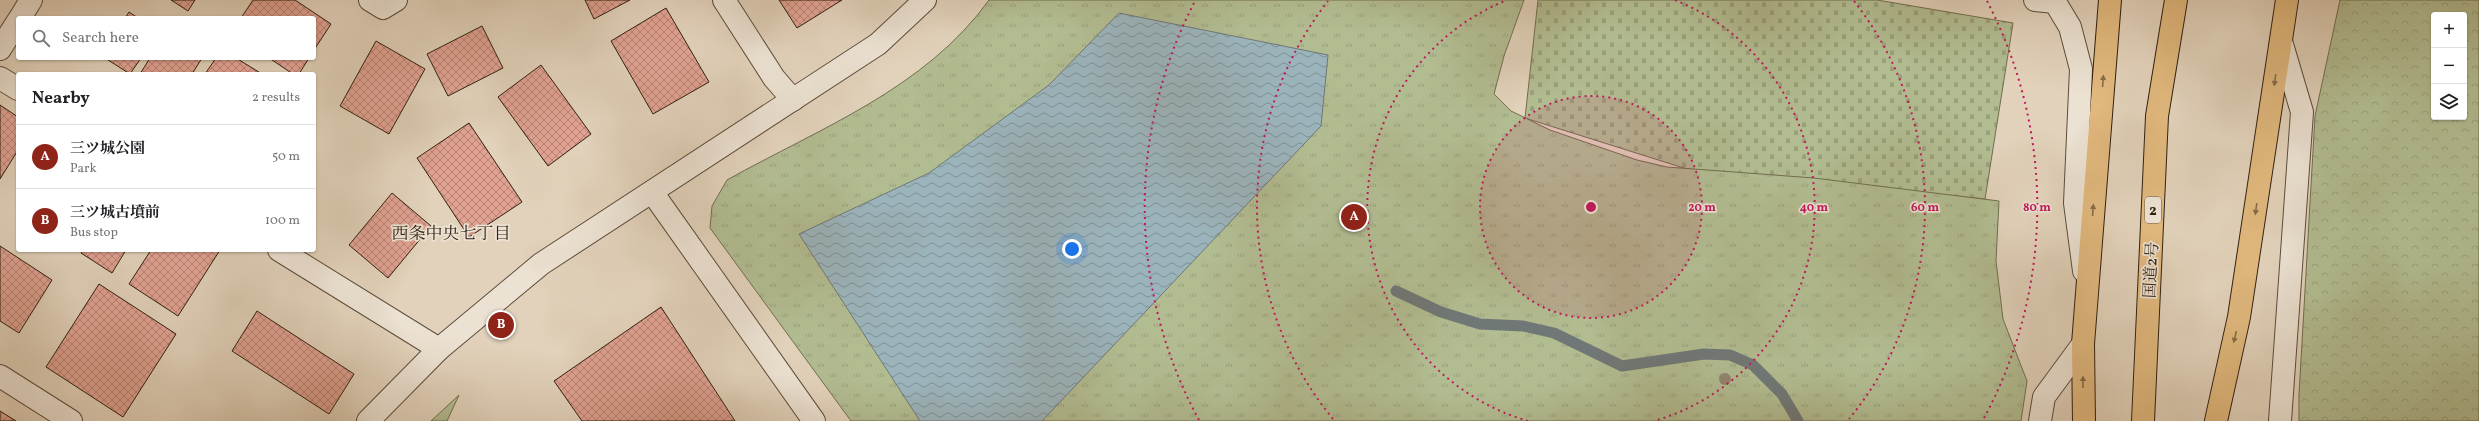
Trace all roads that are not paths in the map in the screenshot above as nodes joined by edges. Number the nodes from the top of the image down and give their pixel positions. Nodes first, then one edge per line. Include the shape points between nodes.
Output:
1 (31, 0) edge
2 (370, 0) edge
3 (396, 0) edge
4 (724, 0) edge
5 (925, 0) edge
6 (2110, 0) edge
7 (2176, 0) edge
8 (2287, 0) edge
9 (2049, 1) edge
10 (21, 16) edge
11 (16, 24) edge
12 (2281, 41) junction
13 (0, 49) edge
14 (0, 78) edge
15 (16, 88) edge
16 (793, 100) junction
17 (652, 192) junction
18 (282, 252) edge
19 (2087, 293) junction
20 (2083, 344) junction
21 (439, 349) junction
22 (0, 376) edge
23 (71, 421) edge
24 (368, 421) edge
25 (814, 421) edge
26 (2040, 421) edge
27 (2084, 421) edge
28 (2143, 421) edge
29 (2216, 421) edge
30 (2280, 421) edge

1 - 10 street
2 - 3 street via 383,8
4 - 16 street via 774,78
5 - 16 street via 878,44
19 -> 6 highway
7 - 28 highway, 国道2号 / 2 via 2157,116
8 - 12 highway
9 - 19 street via 2070,27 2081,69 2075,203
11 - 13 street
12 -> 29 highway via 2240,317
12 - 30 street via 2302,112
14 - 15 street
16 - 17 street
17 - 21 street via 541,264
17 - 25 street
18 - 21 street
19 - 20 highway
20 - 26 street via 2044,397
27 -> 20 highway
21 - 24 street
22 - 23 street

